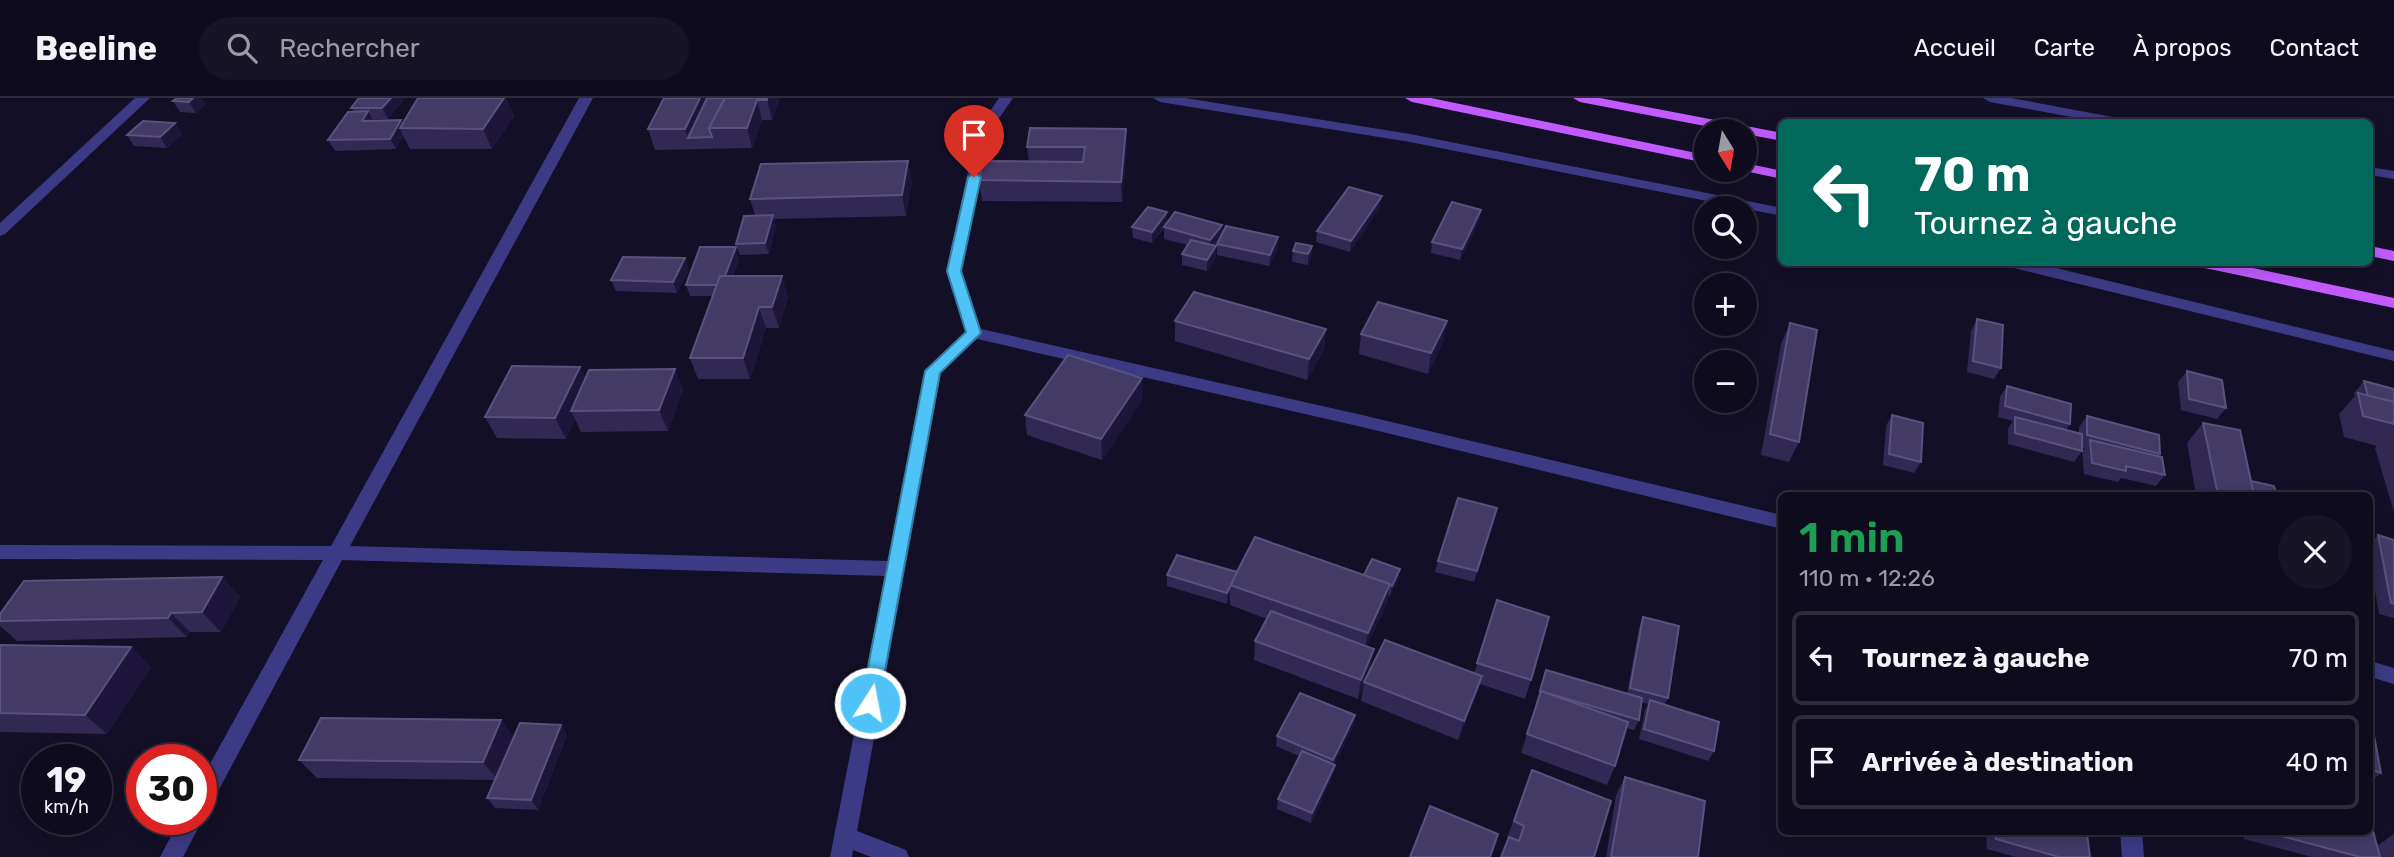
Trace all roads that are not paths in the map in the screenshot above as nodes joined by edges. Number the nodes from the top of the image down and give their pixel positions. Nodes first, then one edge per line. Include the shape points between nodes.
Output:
1 (143, 98) edge
2 (586, 98) edge
3 (1006, 98) edge
4 (1160, 98) edge
5 (1412, 98) edge
6 (1580, 98) edge
7 (1990, 98) edge
8 (2102, 119) edge
9 (1778, 136) edge
10 (1694, 157) edge
11 (1757, 170) edge
12 (2373, 172) edge
13 (1778, 174) edge
14 (2394, 175) edge
15 (1778, 211) edge
16 (0, 231) edge
17 (2373, 252) edge
18 (2394, 256) edge
19 (2026, 266) edge
20 (2219, 266) edge
21 (2394, 303) edge
22 (974, 333) junction
23 (2394, 356) edge
24 (1778, 521) edge
25 (0, 552) edge
26 (335, 554) junction
27 (895, 569) junction
28 (2373, 670) edge
29 (2394, 676) edge
30 (217, 772) edge
31 (183, 835) edge
32 (2131, 835) edge
33 (843, 847) edge
34 (171, 857) edge
35 (898, 857) edge
36 (2133, 857) edge

1 - 16 street
2 - 26 street
3 - 22 street via 984,130 954,271
4 - 15 street via 1410,138
5 - 10 main road
6 - 9 main road
7 - 8 street
11 - 13 main road
12 - 14 street
17 - 18 main road
19 - 23 street
20 - 21 main road
22 - 24 street
22 - 27 street via 933,371
25 - 26 street
26 - 27 street
26 - 30 street
27 - 33 street
28 - 29 street
31 - 34 street
32 - 36 street
33 - 35 street

